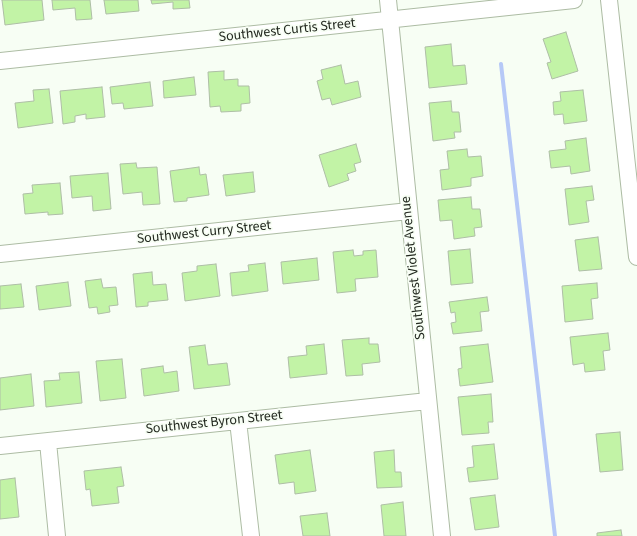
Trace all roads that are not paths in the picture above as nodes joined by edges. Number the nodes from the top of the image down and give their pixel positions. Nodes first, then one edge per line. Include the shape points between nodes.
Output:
1 (388, 0) edge
2 (574, 0) edge
3 (609, 0) edge
4 (390, 20) junction
5 (0, 61) edge
6 (634, 187) edge
7 (409, 212) junction
8 (0, 254) edge
9 (637, 257) edge
10 (428, 401) junction
11 (238, 421) junction
12 (48, 442) junction
13 (0, 446) edge
14 (57, 536) edge
15 (251, 536) edge
16 (442, 536) edge

1 - 4 street, Southwest Violet Avenue
2 - 4 street, Southwest Curtis Street
3 - 6 street
4 - 5 street, Southwest Curtis Street
4 - 7 street, Southwest Violet Avenue
6 - 9 street
7 - 8 street, Southwest Curry Street
7 - 10 street, Southwest Violet Avenue
10 - 11 street, Southwest Byron Street
10 - 16 street, Southwest Violet Avenue
11 - 12 street, Southwest Byron Street
11 - 15 street
12 - 13 street, Southwest Byron Street
12 - 14 street

